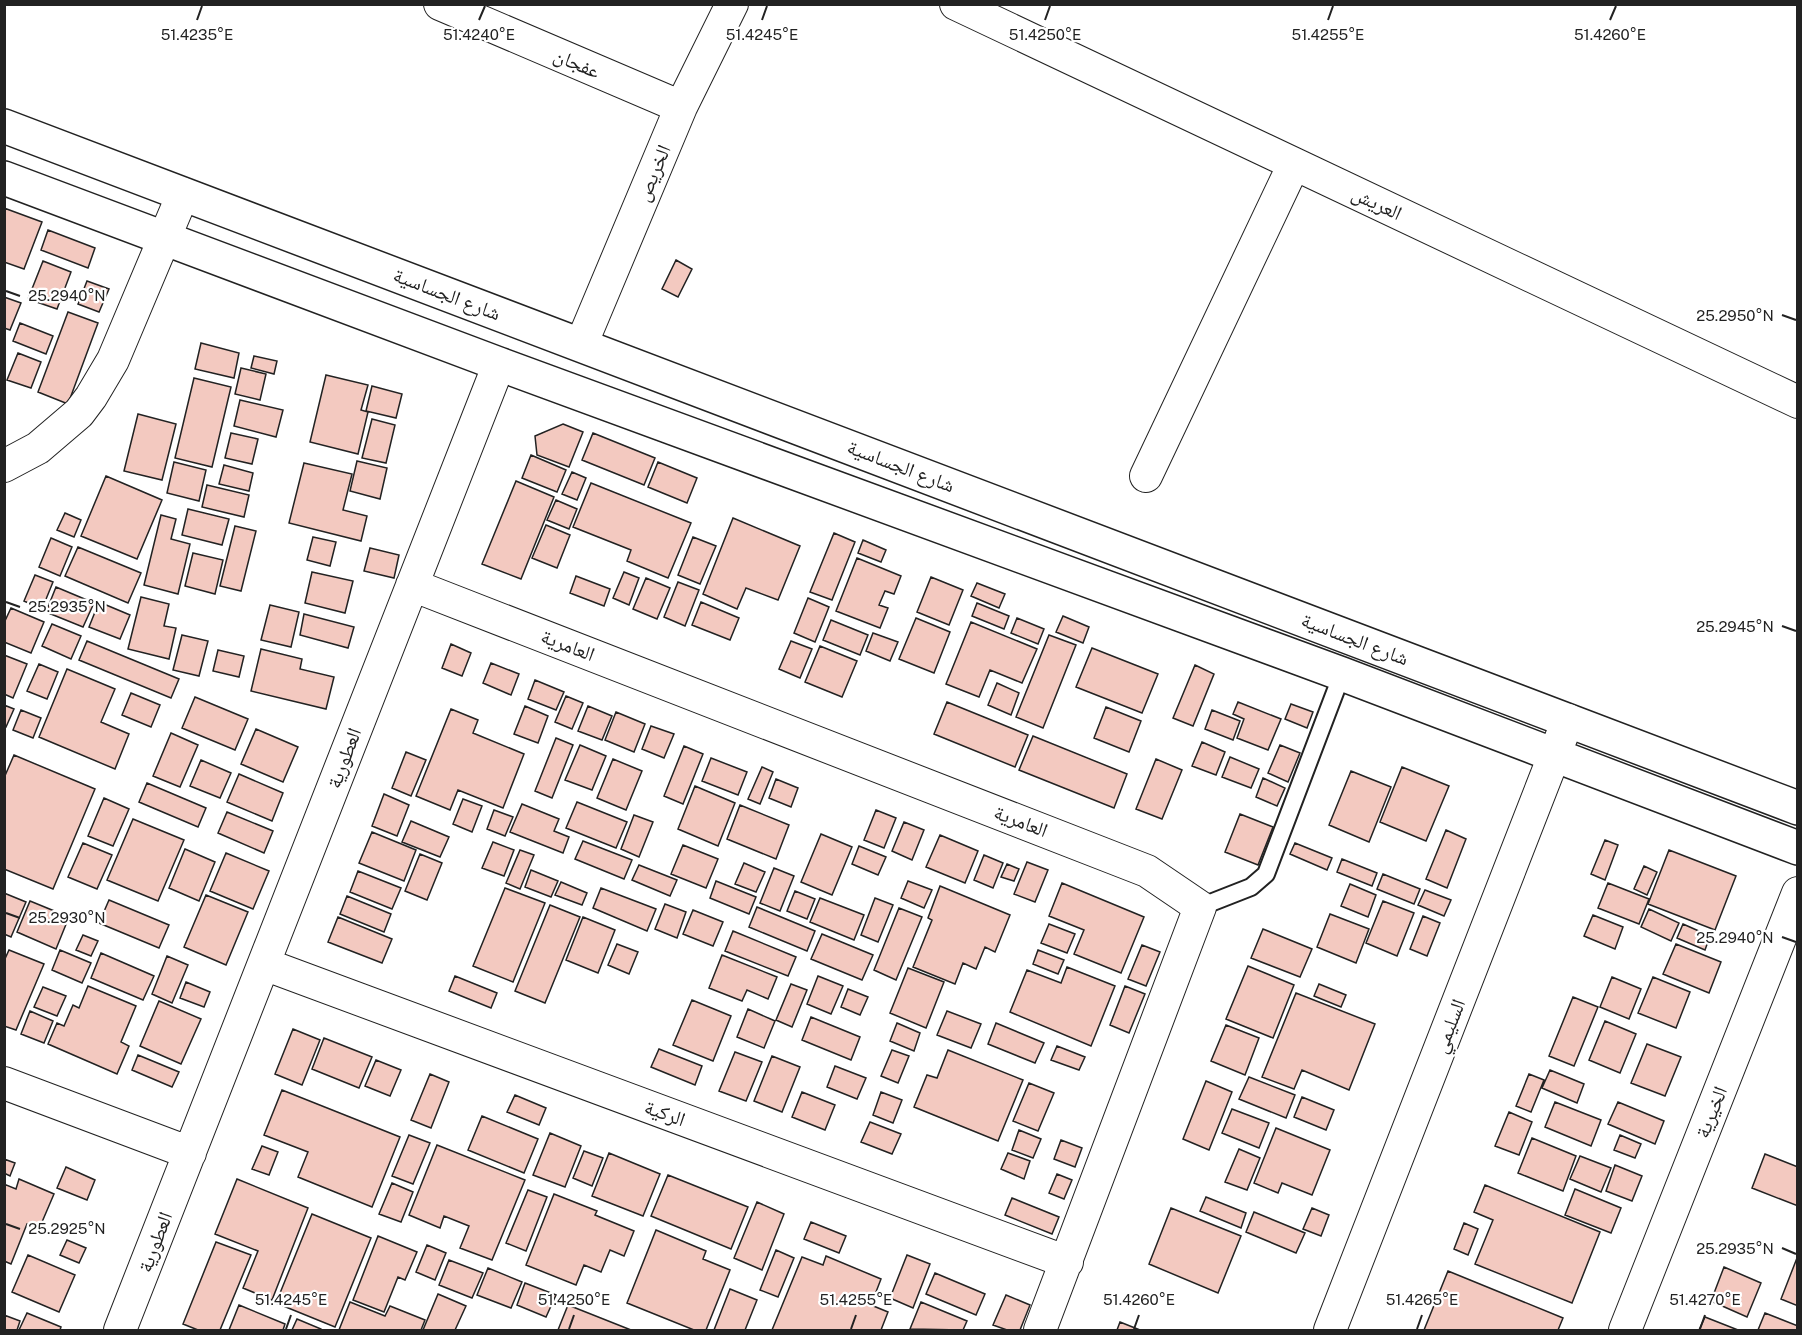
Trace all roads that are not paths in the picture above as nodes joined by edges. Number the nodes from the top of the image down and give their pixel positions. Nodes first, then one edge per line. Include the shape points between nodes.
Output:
1 (440, 4) edge
2 (732, 4) edge
3 (956, 4) edge
4 (681, 107) junction
5 (4, 126) edge
6 (1294, 164) junction
7 (4, 178) edge
8 (183, 194) junction
9 (164, 240) junction
10 (581, 345) junction
11 (500, 364) junction
12 (1797, 402) edge
13 (4, 466) edge
14 (1146, 476) dead end
15 (412, 585) junction
16 (1342, 674) junction
17 (1568, 720) junction
18 (1556, 755) junction
19 (1797, 808) edge
20 (1797, 848) edge
21 (1797, 893) edge
22 (1200, 907) junction
23 (264, 964) junction
24 (4, 1083) edge
25 (190, 1153) junction
26 (1067, 1262) junction
27 (120, 1330) edge
28 (1040, 1330) edge
29 (1330, 1330) edge
30 (1625, 1330) edge

1 - 4 street, عفجان
2 - 4 street, الخريص
3 - 6 street, العريش
4 - 10 street, الخريص
5 - 8 street, شارع الجساسية
6 - 12 street, العريش
6 - 14 street
7 - 9 street, شارع الجساسية
8 - 9 street
8 - 10 street, شارع الجساسية
9 - 11 street, شارع الجساسية
9 - 13 street via 113,360 91,397 79,413 39,448
10 - 17 street, شارع الجساسية
11 - 15 street, العطورية
11 - 16 street, شارع الجساسية
15 - 22 street, العامرية via 1147,871
15 - 23 street, العطورية
16 - 18 street, شارع الجساسية
16 - 22 lane via 1266,874 1251,887
17 - 18 street, السليمي
17 - 19 street, شارع الجساسية
18 - 20 street, شارع الجساسية
18 - 29 street, السليمي
21 - 30 street, الخيرية
22 - 26 street
23 - 25 street, العطورية
23 - 26 street, الركية
24 - 25 street
25 - 27 street, العطورية
26 - 28 street

